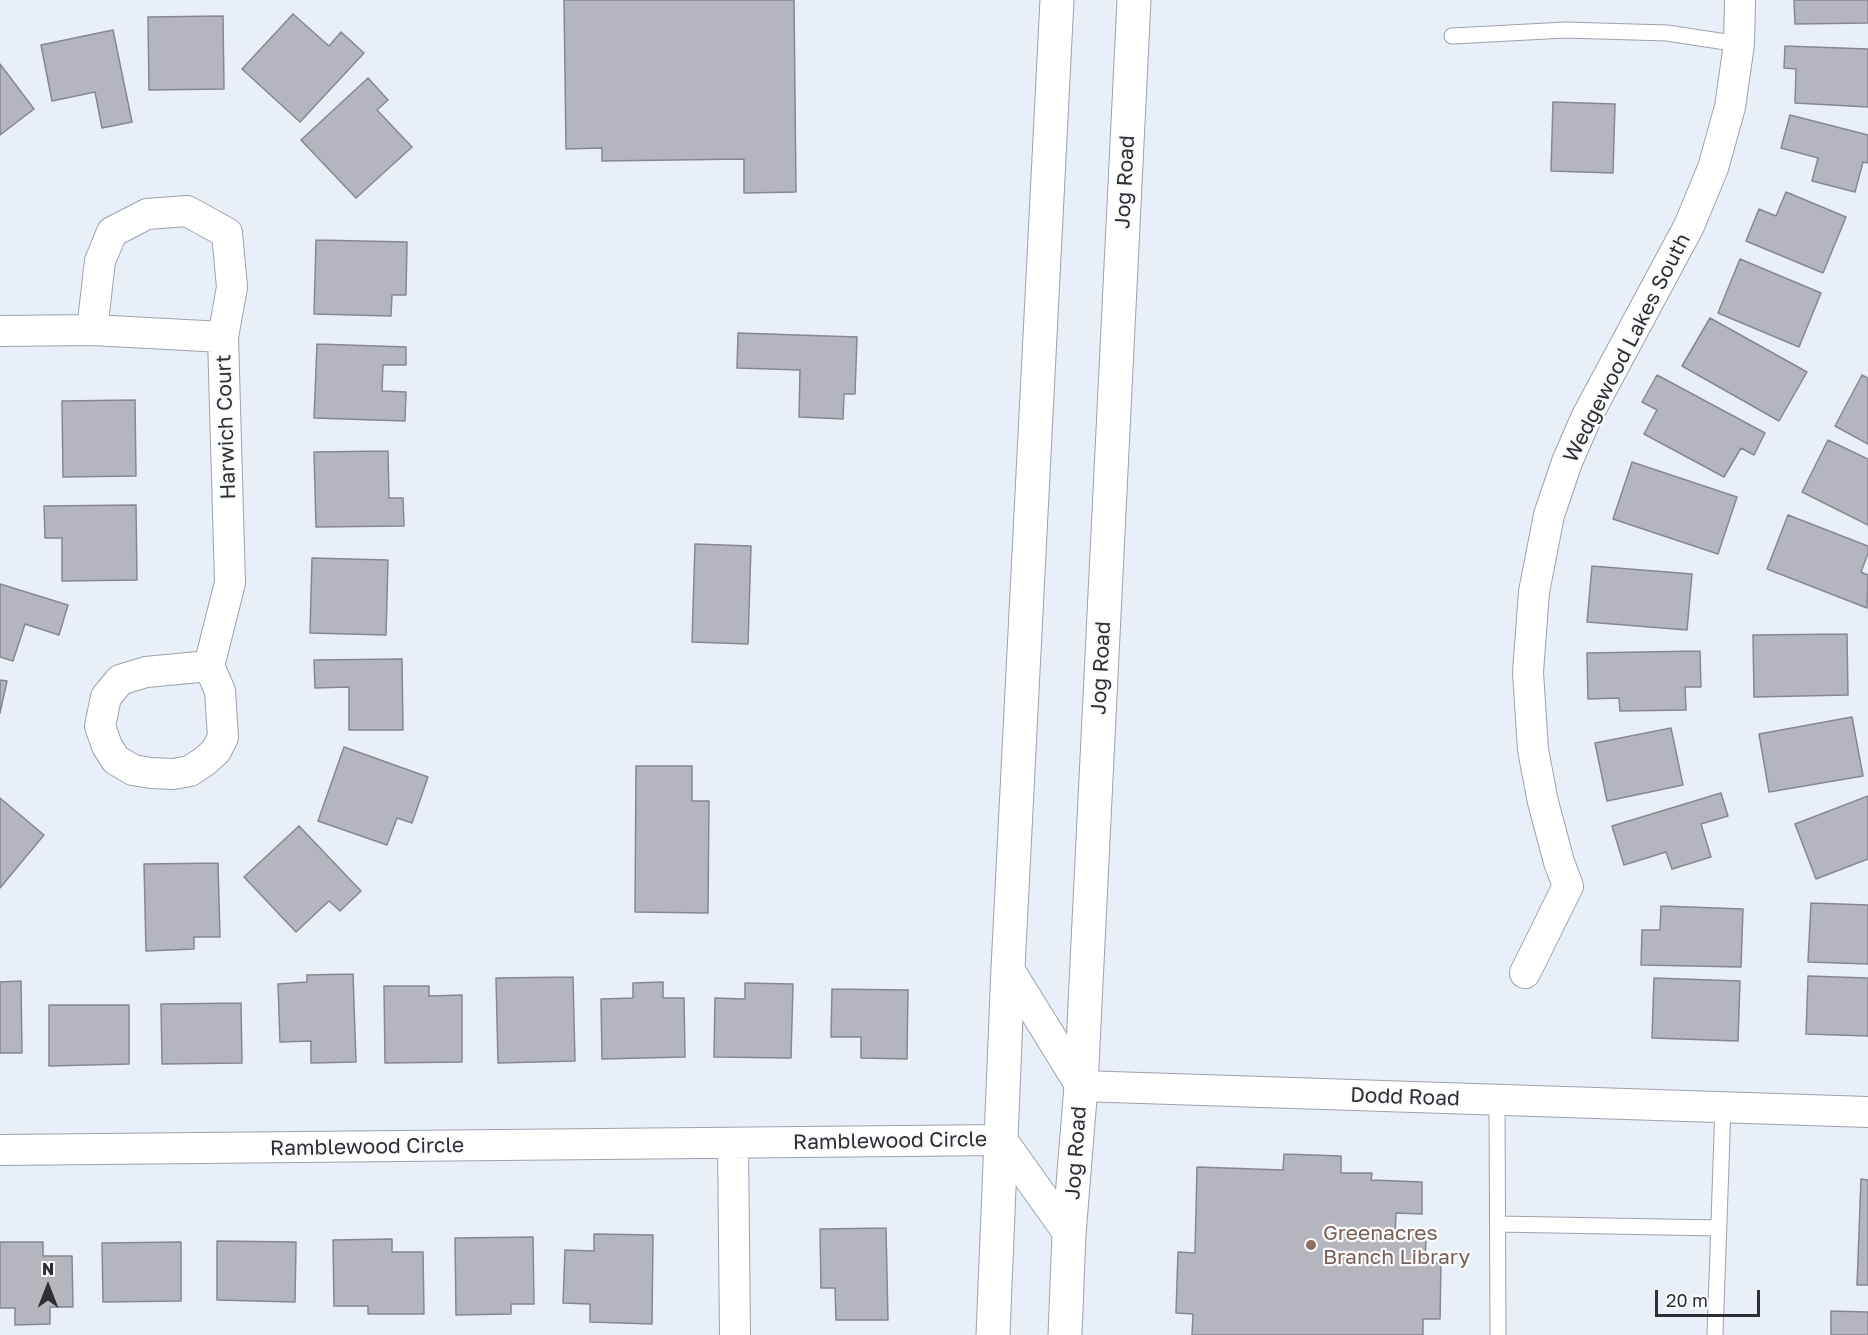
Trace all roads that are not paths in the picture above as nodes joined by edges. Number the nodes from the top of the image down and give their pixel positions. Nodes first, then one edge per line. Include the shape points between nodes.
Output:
1 (1057, 0) edge
2 (1134, 0) edge
3 (1740, 0) edge
4 (1452, 36) dead end
5 (1739, 44) junction
6 (92, 330) junction
7 (0, 331) edge
8 (223, 337) junction
9 (210, 666) junction
10 (1008, 968) junction
11 (1525, 973) dead end
12 (1081, 1086) junction
13 (1497, 1100) junction
14 (1723, 1107) junction
15 (1868, 1112) edge
16 (1002, 1140) junction
17 (733, 1143) junction
18 (0, 1150) edge
19 (1498, 1224) junction
20 (1719, 1228) junction
21 (1069, 1234) junction
22 (735, 1335) edge
23 (993, 1335) edge
24 (1065, 1335) edge
25 (1498, 1335) edge
26 (1715, 1335) edge

1 - 10 main road
2 - 12 main road, Jog Road
3 - 5 street, Wedgewood Lakes South
4 - 5 lane via 1566,30 1667,33
5 - 11 street, Wedgewood Lakes South via 1730,107 1713,168 1689,226 1587,416 1549,515 1534,592 1528,672 1533,750 1568,886
6 - 7 street, Harwich Court
6 - 8 street, Harwich Court
6 - 8 street via 100,261 112,232 147,214 187,211 227,233 232,287
8 - 9 street, Harwich Court via 230,583
9 - 9 street via 220,691 223,717 223,737 216,751 190,771 173,774 133,770 117,760 106,746 100,726 105,697 120,680 146,672
10 - 12 street
10 - 16 main road
12 - 13 street, Dodd Road
12 - 21 main road, Jog Road
13 - 14 street, Dodd Road
13 - 19 lane
14 - 15 street, Dodd Road
14 - 20 lane
16 - 17 street, Ramblewood Circle
16 - 21 street, Ramblewood Circle
16 - 23 main road
17 - 18 street, Ramblewood Circle
17 - 22 street
19 - 20 lane
19 - 25 lane
20 - 26 lane
21 - 24 main road, Jog Road

